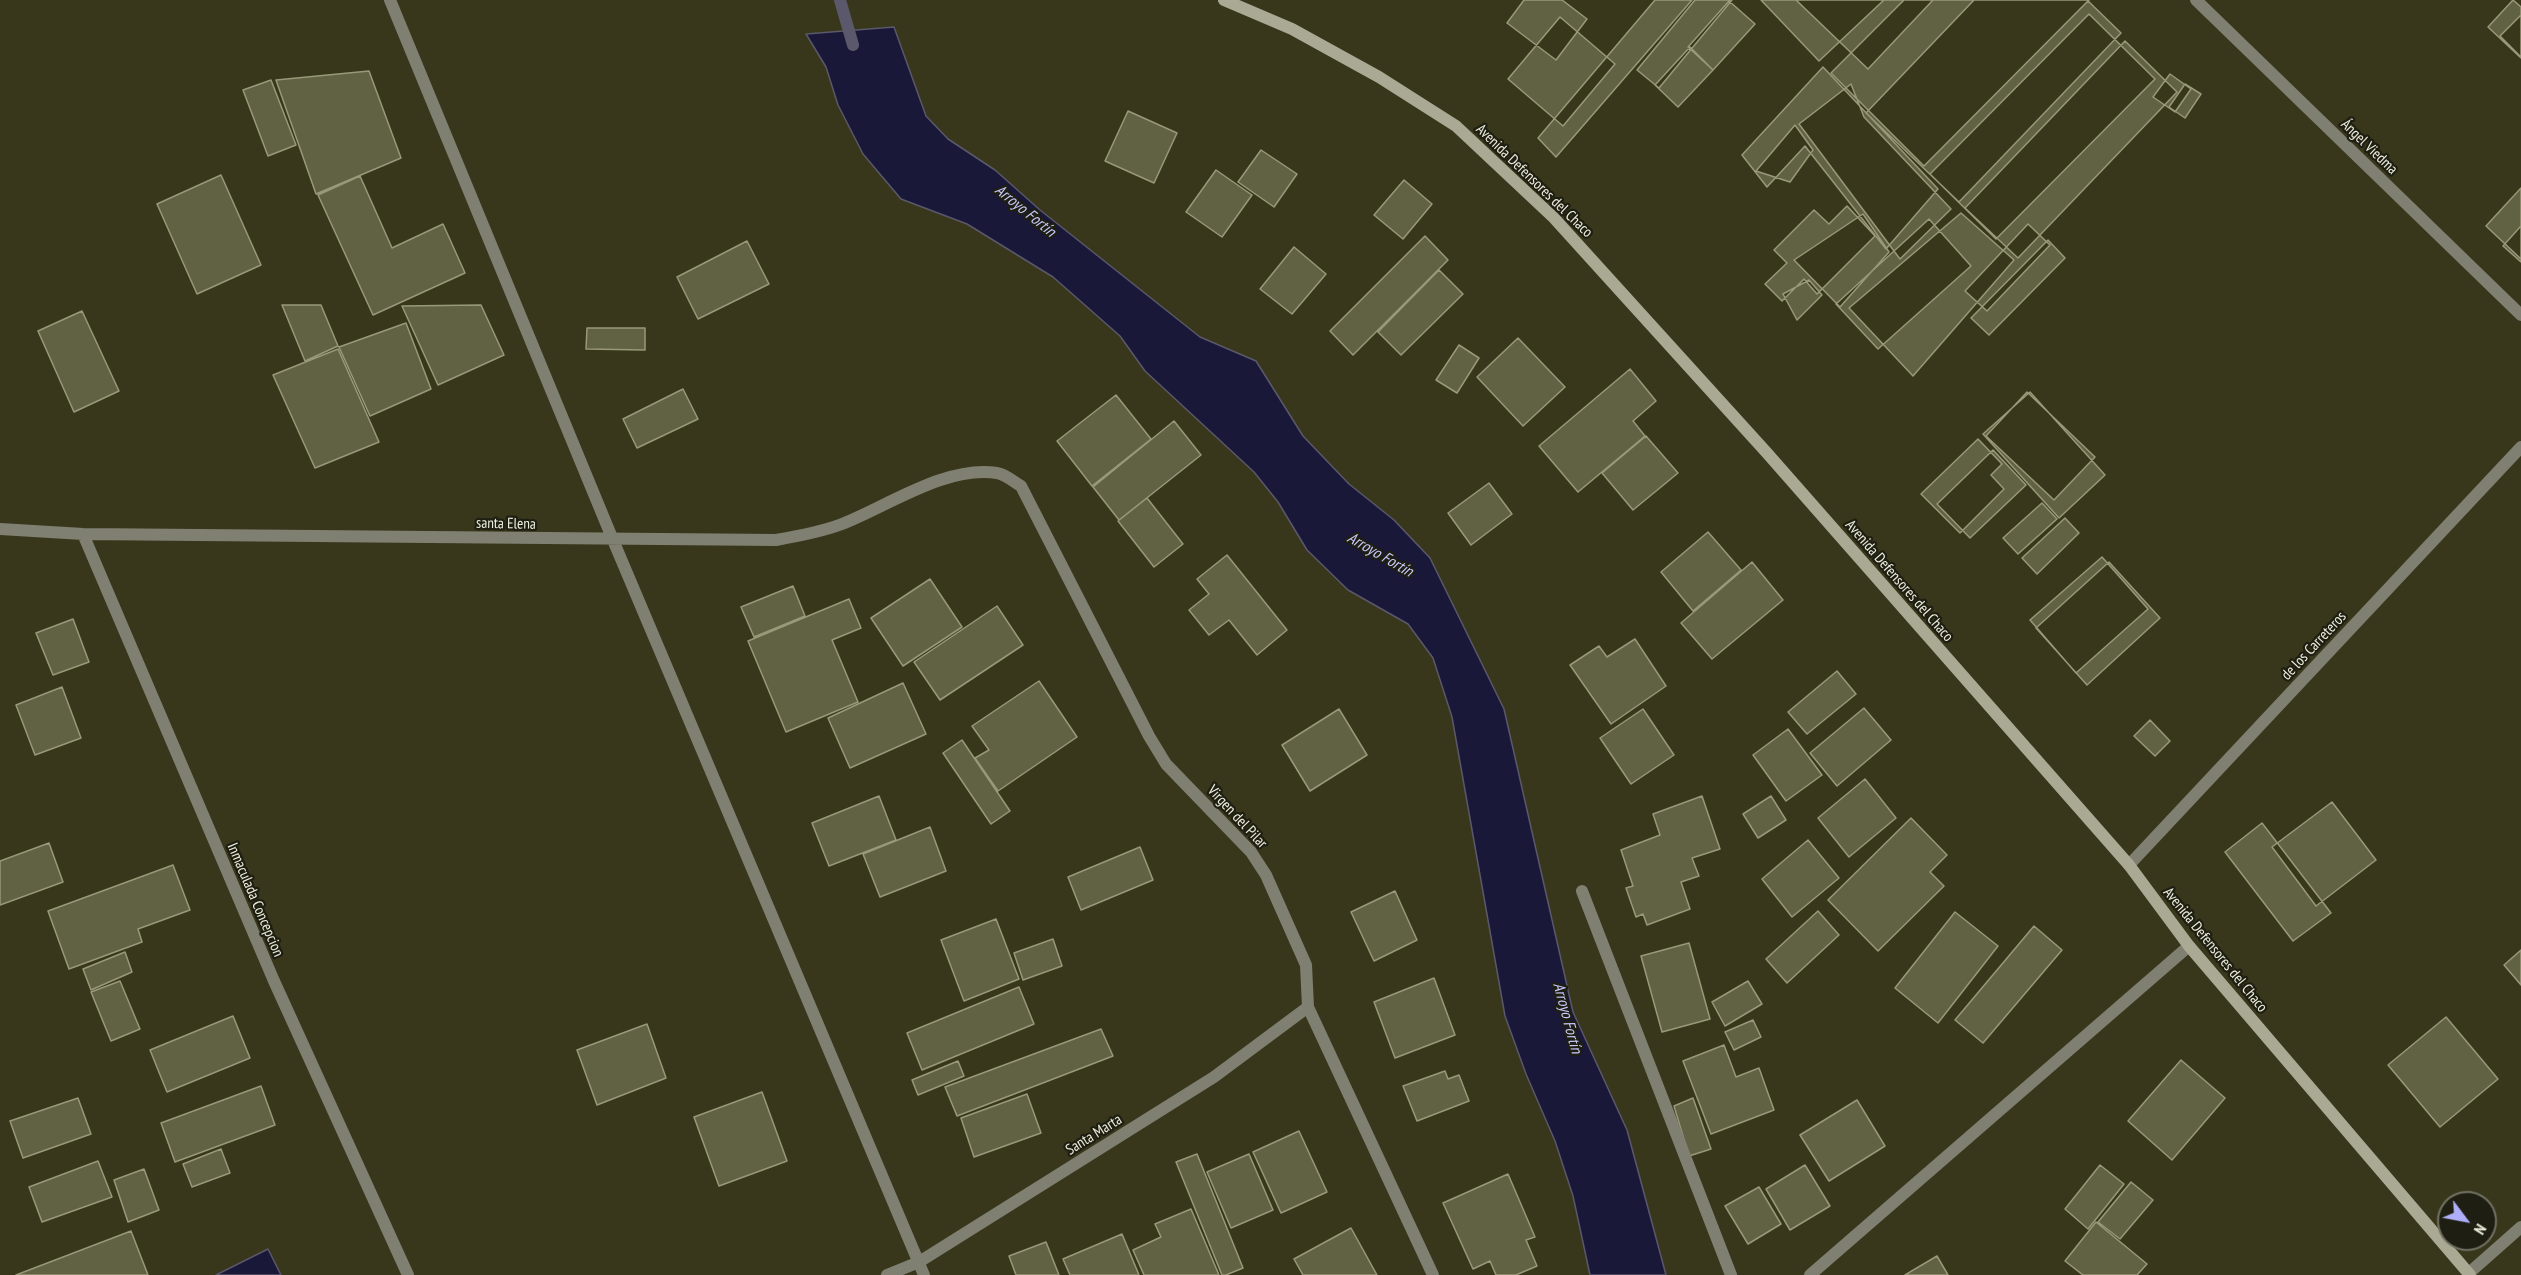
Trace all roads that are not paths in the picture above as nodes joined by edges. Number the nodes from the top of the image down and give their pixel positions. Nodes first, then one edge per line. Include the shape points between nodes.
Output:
1 (390, 0) edge
2 (1224, 0) edge
3 (2196, 0) edge
4 (2521, 315) edge
5 (2521, 447) edge
6 (999, 473) joint
7 (0, 529) edge
8 (83, 534) junction
9 (613, 540) junction
10 (2129, 865) junction
11 (1582, 891) dead end
12 (2189, 946) junction
13 (1308, 1007) junction
14 (2521, 1227) edge
15 (919, 1262) junction
16 (2470, 1274) edge
17 (408, 1275) edge
18 (887, 1275) edge
19 (924, 1275) edge
20 (1433, 1275) edge
21 (1731, 1275) edge
22 (1810, 1275) edge

1 - 9 street
2 - 10 main road, Avenida Defensores del Chaco via 1293,29 1379,76 1456,126 1554,218 1767,453
3 - 4 street, Ángel Viedma
5 - 10 street, de los Carreteros
6 - 9 street, santa Elena via 969,473 928,485 812,534 776,540
6 - 13 street, Virgen del Pilar via 1021,486 1166,764 1251,852 1266,875 1306,965
7 - 8 street, santa Elena
8 - 9 street, santa Elena
8 - 17 street, Inmaculada Concepcion via 274,981
9 - 15 street
10 - 12 main road, Avenida Defensores del Chaco
11 - 21 street
12 - 16 main road, Avenida Defensores del Chaco
12 - 22 street
13 - 15 street, Santa Marta via 1214,1077
13 - 20 street, Virgen del Pilar
14 - 16 street
15 - 18 street, Santa Marta
15 - 19 street

